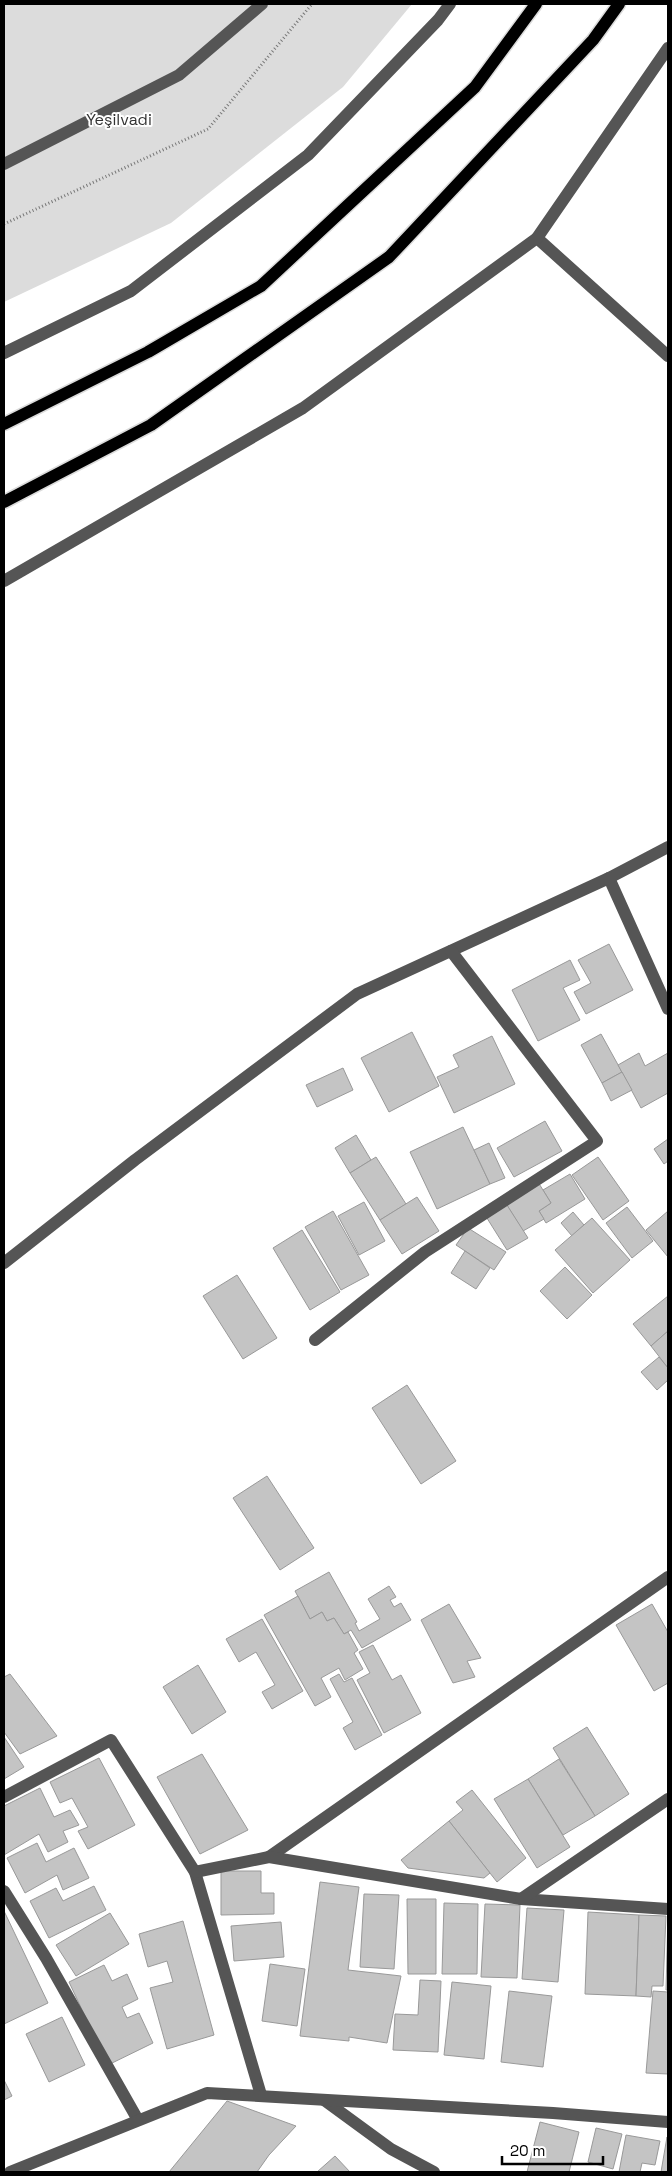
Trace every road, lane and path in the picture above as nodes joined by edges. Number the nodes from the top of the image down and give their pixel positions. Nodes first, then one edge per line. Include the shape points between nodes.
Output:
1 (262, 4) edge
2 (312, 4) edge
3 (450, 4) edge
4 (536, 4) edge
5 (619, 4) edge
6 (668, 48) edge
7 (4, 164) edge
8 (4, 224) edge
9 (537, 238) junction
10 (4, 353) edge
11 (668, 356) edge
12 (4, 424) edge
13 (4, 502) edge
14 (4, 581) edge
15 (668, 848) edge
16 (609, 878) junction
17 (451, 951) junction
18 (668, 1009) edge
19 (4, 1263) edge
20 (315, 1340) dead end
21 (668, 1577) edge
22 (4, 1797) edge
23 (668, 1798) edge
24 (269, 1857) junction
25 (195, 1872) junction
26 (4, 1891) edge
27 (521, 1899) junction
28 (668, 1909) edge
29 (261, 2096) junction
30 (323, 2099) junction
31 (138, 2120) junction
32 (668, 2122) edge
33 (27, 2169) edge
34 (10, 2172) edge
35 (434, 2172) edge

1 - 7 street via 179,75
2 - 8 path via 208,129
3 - 10 street via 301,160 131,291
4 - 12 main road via 475,87 262,286 148,352
5 - 13 main road via 593,40 389,257 150,425
6 - 9 street
9 - 11 street
9 - 14 street via 302,408
15 - 16 street
16 - 17 street
16 - 18 street
17 - 19 street via 357,994 135,1160
17 - 20 street via 597,1141 426,1252
21 - 24 street
22 - 25 street via 111,1740
23 - 27 street
24 - 25 street
24 - 27 street
25 - 29 street
26 - 31 street
27 - 28 street
29 - 30 street
29 - 31 street via 207,2092
30 - 32 street
30 - 35 street via 391,2150
31 - 33 street
33 - 34 street

